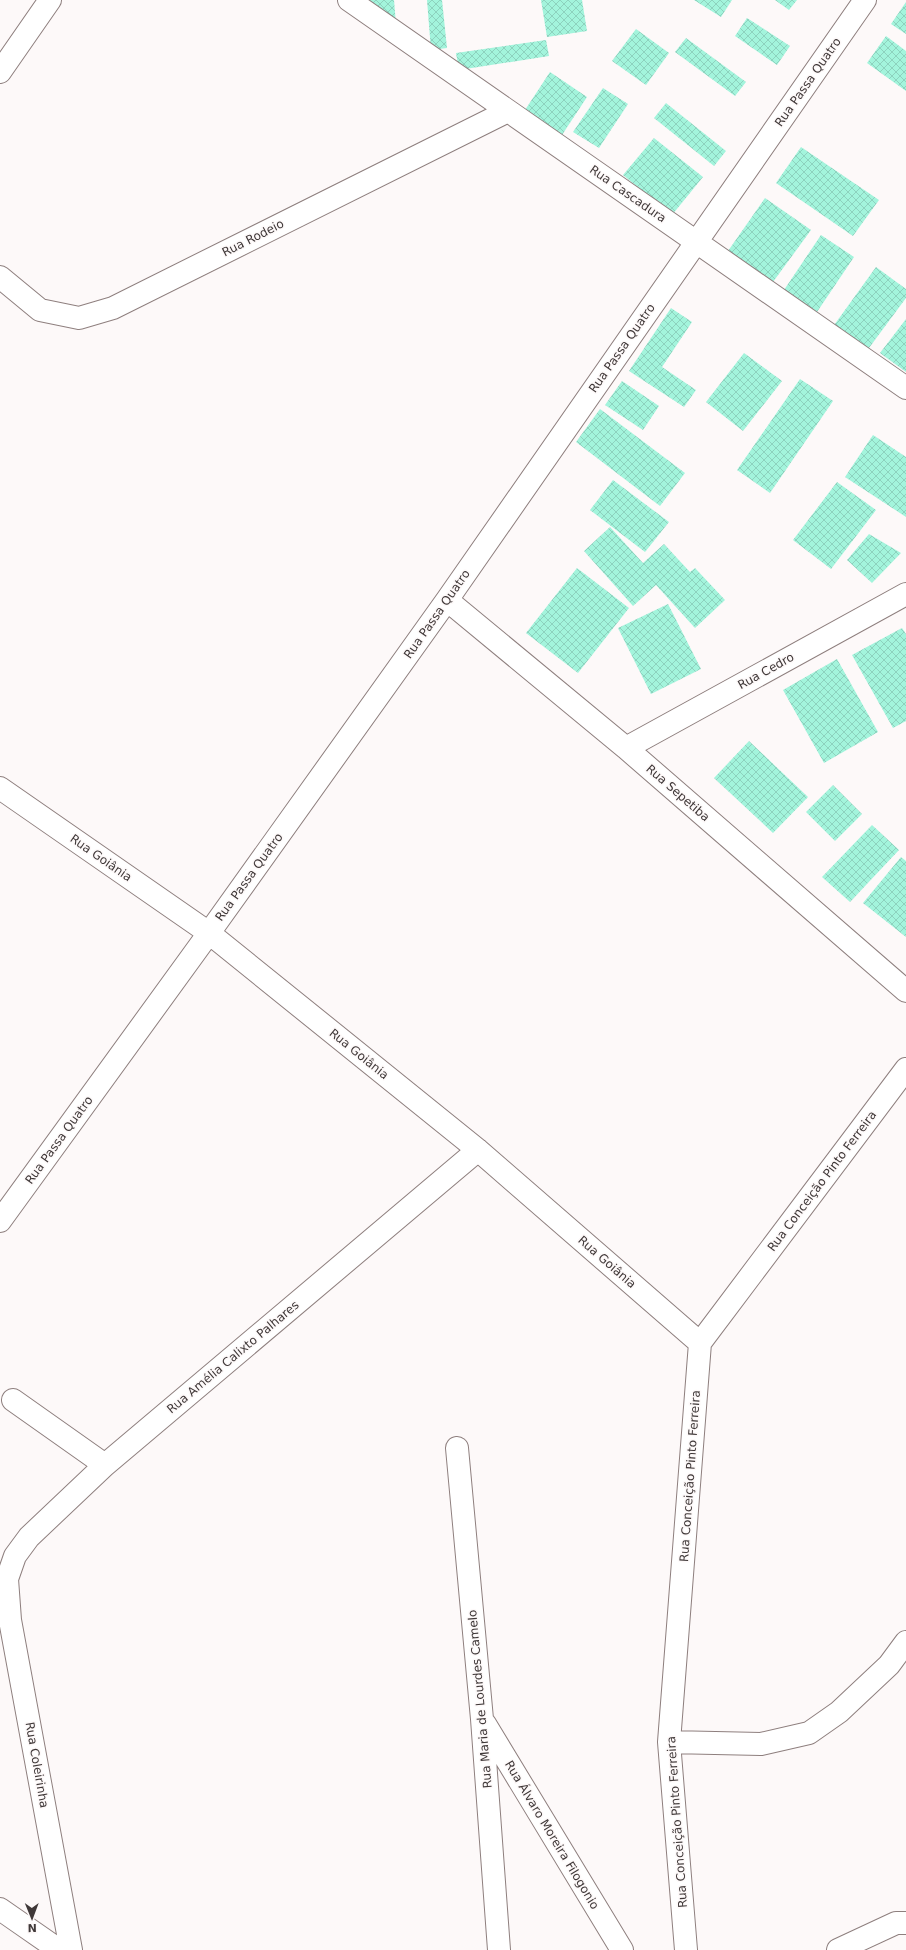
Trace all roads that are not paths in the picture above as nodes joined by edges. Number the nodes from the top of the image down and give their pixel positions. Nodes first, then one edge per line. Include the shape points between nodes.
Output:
1 (50, 0) edge
2 (349, 0) edge
3 (865, 0) edge
4 (0, 72) edge
5 (508, 110) junction
6 (696, 242) junction
7 (0, 277) edge
8 (906, 388) edge
9 (906, 594) edge
10 (447, 600) junction
11 (626, 748) junction
12 (0, 788) edge
13 (209, 932) junction
14 (906, 991) edge
15 (906, 1069) edge
16 (478, 1150) junction
17 (0, 1221) edge
18 (700, 1342) junction
19 (13, 1400) dead end
20 (457, 1448) dead end
21 (105, 1465) junction
22 (7, 1579) joint
23 (906, 1642) edge
24 (482, 1719) junction
25 (669, 1742) junction
26 (0, 1909) edge
27 (906, 1923) edge
28 (59, 1950) edge
29 (71, 1950) edge
30 (499, 1950) edge
31 (622, 1950) edge
32 (686, 1950) edge
33 (838, 1950) edge

1 - 4 street
2 - 5 street, Rua Cascadura
3 - 6 street, Rua Passa Quatro
5 - 6 street, Rua Cascadura
5 - 7 street, Rua Rodeio via 113,308 79,318 40,310
6 - 8 street, Rua Cascadura
6 - 10 street, Rua Passa Quatro
9 - 11 street, Rua Cedro
10 - 11 street, Rua Sepetiba
10 - 13 street, Rua Passa Quatro
11 - 14 street, Rua Sepetiba
12 - 13 street, Rua Goiânia
13 - 16 street, Rua Goiânia
13 - 17 street, Rua Passa Quatro
15 - 18 street, Rua Conceição Pinto Ferreira
16 - 18 street, Rua Goiânia
16 - 21 street, Rua Amélia Calixto Palhares
18 - 25 street, Rua Conceição Pinto Ferreira
19 - 21 street
20 - 24 street, Rua Maria de Lourdes Camelo
21 - 22 street, Rua Amélia Calixto Palhares via 29,1537 15,1556
22 - 29 street, Rua Coleirinha via 10,1620
23 - 25 street via 884,1670 839,1712 809,1732 761,1744
24 - 30 street, Rua Maria de Lourdes Camelo
24 - 31 street, Rua Álvaro Moreira Filogonio
25 - 32 street, Rua Conceição Pinto Ferreira
26 - 28 street
27 - 33 street via 896,1923

